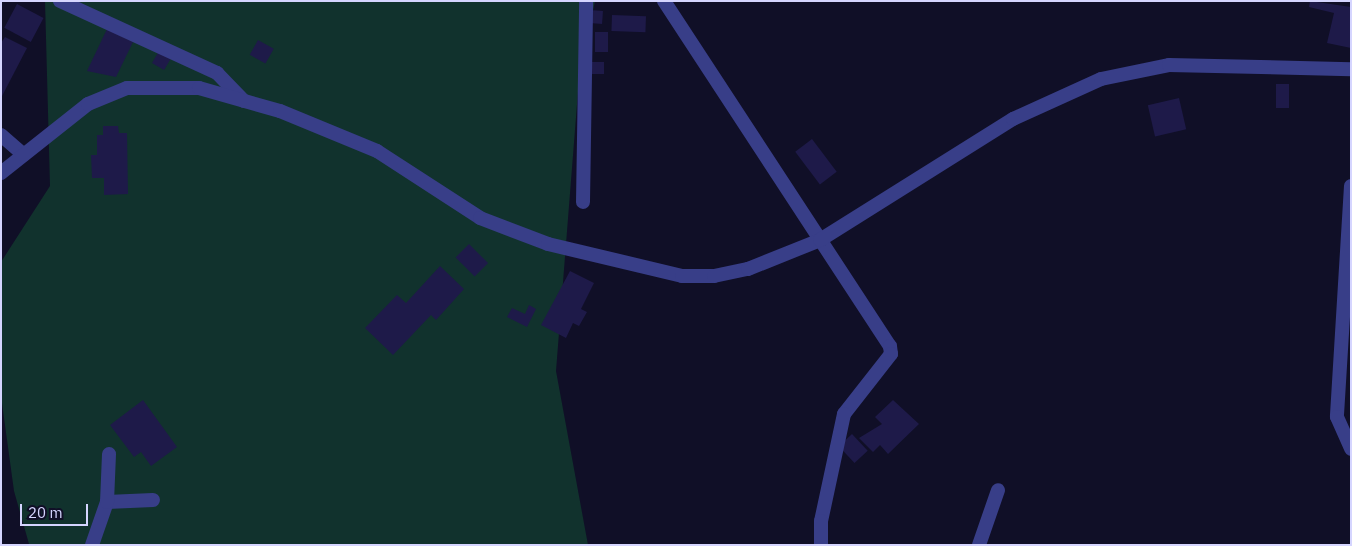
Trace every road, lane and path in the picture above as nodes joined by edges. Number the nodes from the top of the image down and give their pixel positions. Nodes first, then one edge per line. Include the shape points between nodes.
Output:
1 (60, 1) edge
2 (586, 1) edge
3 (664, 1) edge
4 (1351, 69) edge
5 (244, 101) junction
6 (1, 135) edge
7 (24, 155) junction
8 (1, 173) edge
9 (1351, 186) edge
10 (582, 202) dead end
11 (820, 240) junction
12 (1349, 260) edge
13 (1351, 449) edge
14 (109, 454) dead end
15 (998, 490) dead end
16 (153, 500) dead end
17 (107, 502) junction
18 (92, 545) edge
19 (820, 545) edge
20 (979, 545) edge

1 - 5 street via 217,73
2 - 10 street
3 - 11 street
4 - 11 street via 1169,64 1101,79 1013,119
5 - 7 street via 199,88 128,88 88,104
5 - 11 street via 280,110 377,150 480,218 548,244 682,276 714,276 748,269
6 - 7 street
7 - 8 street
9 - 12 street
11 - 19 street via 890,346 891,354 844,414 821,520
12 - 13 street via 1337,417
14 - 17 street
15 - 20 street
16 - 17 street
17 - 18 street

